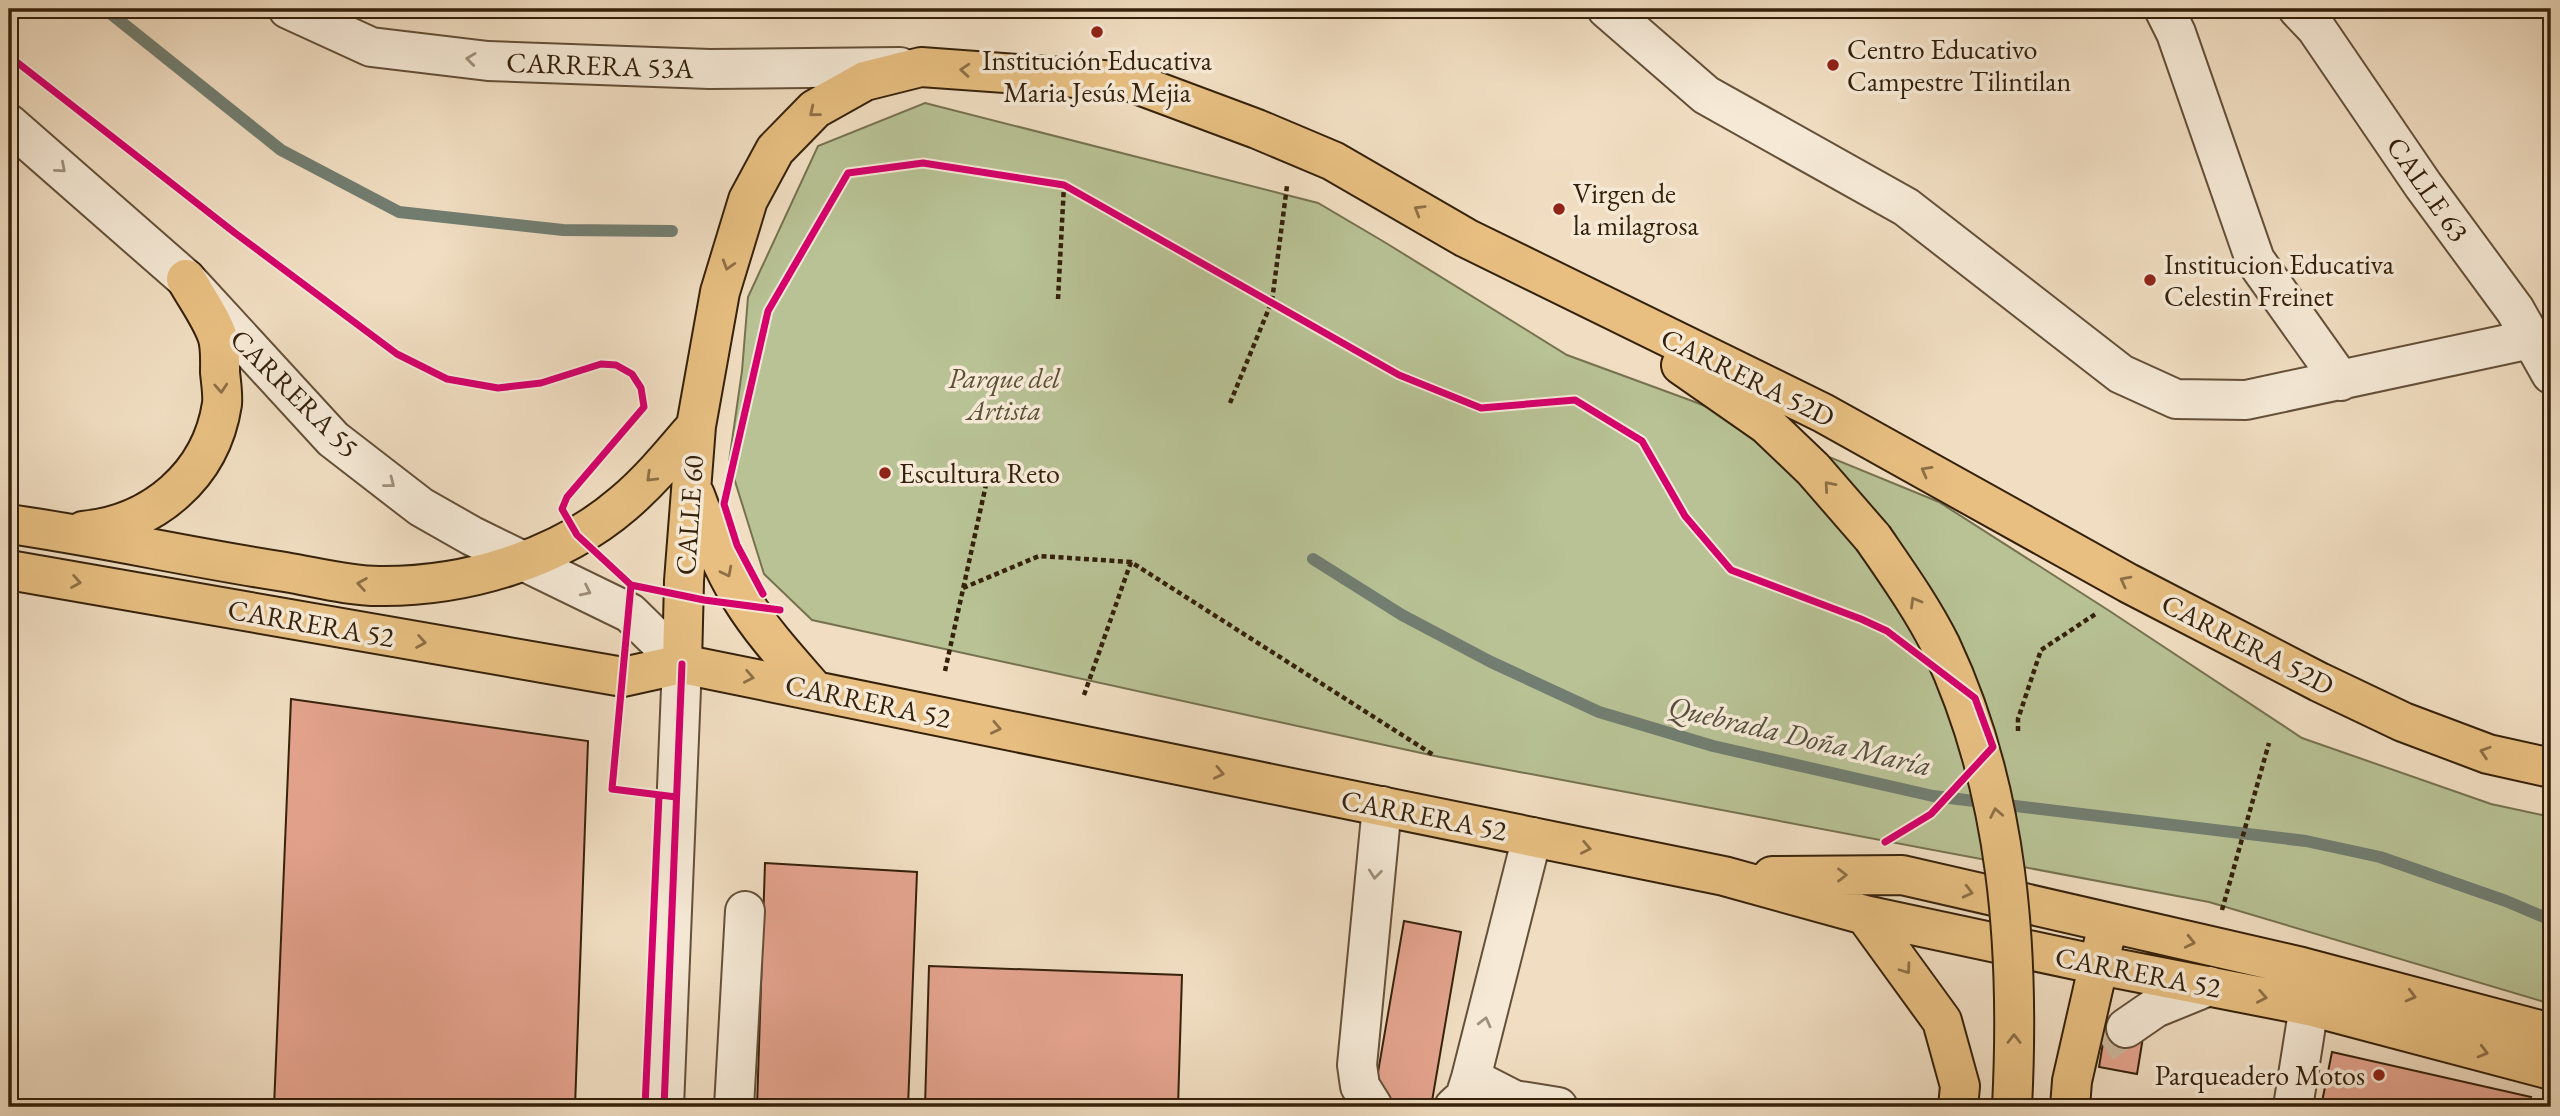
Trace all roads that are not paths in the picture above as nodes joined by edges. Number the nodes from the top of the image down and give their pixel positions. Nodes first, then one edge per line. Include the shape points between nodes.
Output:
1 (288, 9) edge
2 (1607, 9) edge
3 (2164, 9) edge
4 (2298, 9) edge
5 (921, 67) junction
6 (9, 124) edge
7 (1466, 238) junction
8 (186, 279) junction
9 (2531, 339) junction
10 (2551, 374) edge
11 (2341, 381) junction
12 (696, 426) junction
13 (692, 487) junction
14 (9, 524) edge
15 (71, 533) junction
16 (525, 561) junction
17 (9, 570) edge
18 (682, 664) junction
19 (815, 691) junction
20 (2551, 768) edge
21 (1382, 806) junction
22 (1532, 837) junction
23 (1724, 876) junction
24 (744, 911) dead end
25 (1865, 915) junction
26 (2107, 923) junction
27 (2099, 965) junction
28 (2208, 986) junction
29 (2309, 1006) junction
30 (2551, 1033) edge
31 (2551, 1070) edge
32 (1462, 1093) edge
33 (2071, 1094) edge
34 (1965, 1100) edge
35 (664, 1107) edge
36 (734, 1107) edge
37 (1373, 1107) edge
38 (1559, 1107) edge
39 (2012, 1107) edge
40 (2293, 1107) edge

5 -> 1 street, CARRERA 53A via 710,69 488,61 371,47
2 - 11 street via 1706,95 1906,207 2121,374 2176,399 2246,400
3 - 11 street via 2255,260
4 - 9 street, CALLE 63 via 2316,28
7 -> 5 main road, CARRERA 52D via 1333,161 1131,82
5 -> 12 main road, CALLE 60 via 865,80 815,109 775,150 748,200 720,292
6 -> 8 street, CARRERA 55
20 -> 7 main road, CARRERA 52D via 2488,754 2403,722 2319,682 2128,583 1823,413
39 -> 7 main road, bridge via 2015,1001 2011,924 1990,782 1965,701 1908,588 1873,538 1814,469 1767,425 1675,361
8 -> 15 main road via 218,337 222,403 213,438 179,487 141,517 106,529
8 -> 16 street, CARRERA 55 via 333,439 421,508
9 - 10 street, CALLE 63
9 - 11 street
12 - 13 main road, CALLE 60
12 -> 16 main road, CARRERA 52 via 622,505
13 - 18 main road, CALLE 60
13 -> 19 main road via 712,543 739,595
14 - 15 main road, CARRERA 52
16 -> 15 main road, CARRERA 52 via 457,581 377,587 195,559
16 -> 18 street, CARRERA 55 via 630,613
17 -> 18 main road, CARRERA 52 via 623,677
18 -> 19 main road, CARRERA 52
18 - 35 street, CALLE 60
19 -> 21 main road, CARRERA 52
21 - 22 main road, CARRERA 52
21 -> 37 street via 1357,1065 1360,1086
22 -> 23 main road, CARRERA 52
32 -> 22 street
23 - 25 main road, CARRERA 52
23 -> 26 main road, CARRERA 52 via 1902,875
24 - 36 street
25 - 27 main road, CARRERA 52
25 -> 34 main road via 1942,1021
26 - 27 main road
26 -> 30 main road, CARRERA 52 via 2302,967
27 - 28 main road, CARRERA 52
27 - 33 main road
28 -> 29 main road, CARRERA 52
28 - 33 street via 2155,1008 2114,1036
29 -> 31 main road, CARRERA 52
29 - 40 street
32 - 38 street

